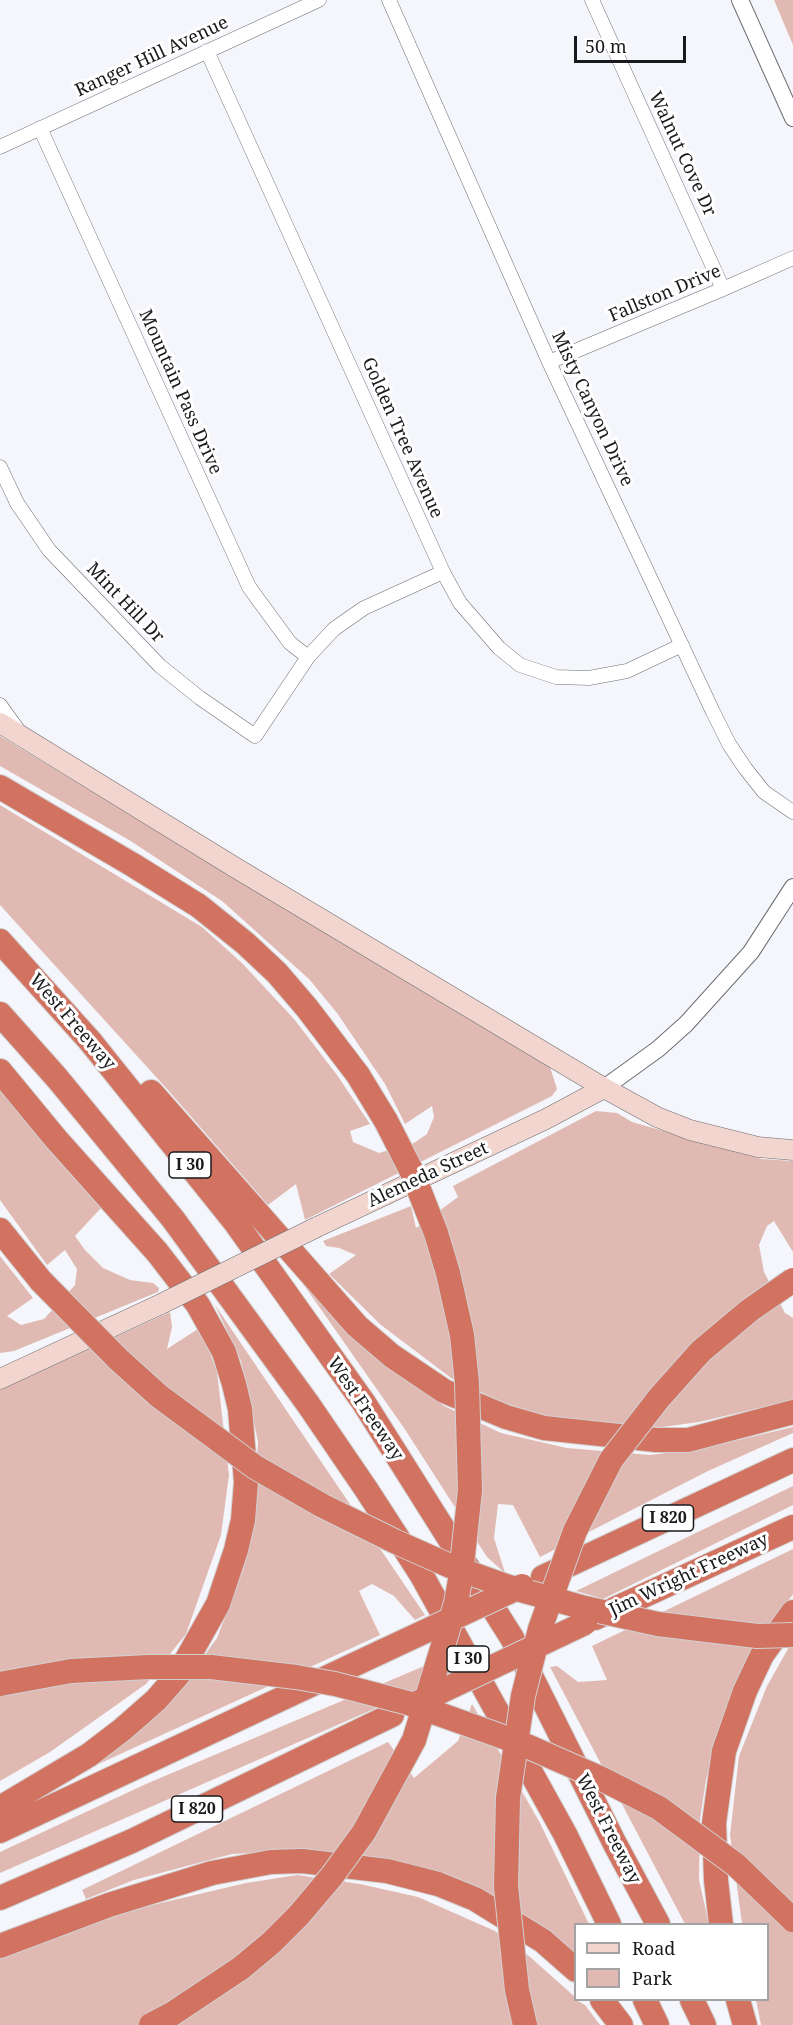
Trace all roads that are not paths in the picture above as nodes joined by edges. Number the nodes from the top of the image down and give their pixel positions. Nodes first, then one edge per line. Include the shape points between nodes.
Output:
1 (319, 0) edge
2 (389, 0) edge
3 (592, 0) edge
4 (740, 0) edge
5 (207, 51) junction
6 (793, 118) edge
7 (40, 128) junction
8 (0, 147) edge
9 (793, 258) edge
10 (723, 289) junction
11 (549, 362) junction
12 (0, 467) edge
13 (443, 572) junction
14 (682, 645) junction
15 (308, 657) junction
16 (0, 705) edge
17 (0, 723) edge
18 (23, 737) junction
19 (0, 787) edge
20 (793, 812) edge
21 (793, 887) edge
22 (0, 941) edge
23 (0, 1014) edge
24 (90, 1041) junction
25 (0, 1071) edge
26 (604, 1089) junction
27 (793, 1150) edge
28 (0, 1230) edge
29 (793, 1280) edge
30 (0, 1379) edge
31 (793, 1412) edge
32 (793, 1460) edge
33 (793, 1527) edge
34 (793, 1612) edge
35 (793, 1635) edge
36 (0, 1684) edge
37 (0, 1809) edge
38 (0, 1831) edge
39 (0, 1898) edge
40 (793, 1920) edge
41 (609, 1923) edge
42 (657, 1923) edge
43 (721, 1923) edge
44 (0, 1946) edge
45 (574, 1968) edge
46 (604, 2001) edge
47 (645, 2001) edge
48 (692, 2001) edge
49 (738, 2001) edge
50 (151, 2025) edge
51 (525, 2025) edge
52 (621, 2025) edge
53 (657, 2025) edge
54 (704, 2025) edge
55 (745, 2025) edge

1 - 5 street, Ranger Hill Avenue
2 - 11 street, Misty Canyon Drive
3 - 10 street, Walnut Cove Dr
4 - 6 street
5 - 7 street, Ranger Hill Avenue
5 - 13 street, Golden Tree Avenue
7 - 8 street, Ranger Hill Avenue
7 - 15 street, Mountain Pass Drive via 249,587 290,643
9 - 10 street, Fallston Drive
10 - 11 street, Fallston Drive
11 - 14 street, Misty Canyon Drive
12 - 15 street, Mint Hill Dr via 16,503 57,559 160,666 255,736
13 - 14 street, Golden Tree Avenue via 460,603 499,648 520,665 556,677 589,678 627,671
13 - 15 street via 364,608 334,629
14 - 20 street, Misty Canyon Drive via 745,768 764,792
16 - 18 street
17 - 18 main road
18 - 26 main road
19 - 50 highway, bridge via 199,906 277,973 307,1008 358,1075 412,1172 448,1274 462,1335 470,1490 456,1603 414,1740 364,1832 299,1915 241,1968
21 - 26 street, Alemeda Street via 751,952 686,1024
22 - 24 highway, West Freeway / I 30
23 - 41 highway, I 30 via 173,1219 366,1489 421,1574 565,1834
24 - 31 highway via 113,1051 144,1084 357,1326 392,1356 444,1391 544,1428 656,1440 688,1440
24 - 42 highway, West Freeway / I 30 via 235,1222 364,1403 512,1638
25 - 37 highway via 157,1252 204,1315 224,1352 234,1384 246,1482 243,1520 218,1604 178,1676 115,1735
26 - 27 main road via 690,1130 758,1147
26 - 30 main road, Alemeda Street, bridge
28 - 35 highway, bridge via 41,1281 159,1396 255,1467 323,1506 450,1566 585,1608 658,1624 757,1636
29 - 51 highway, bridge via 701,1352 652,1407 611,1460 575,1531 555,1586 523,1696 508,1798 506,1886 517,1990
32 - 38 highway, I 820, bridge
33 - 39 highway, Jim Wright Freeway / I 820, bridge via 132,1840
34 - 43 highway via 762,1655 724,1751 714,1823
36 - 40 highway, bridge via 71,1671 211,1667 335,1684 408,1703 520,1743 659,1809 736,1865
44 - 45 highway via 109,1905 212,1873 271,1862 302,1861 387,1871 438,1884 495,1911 543,1941
46 - 52 highway
47 - 53 highway
48 - 54 highway
49 - 55 highway

